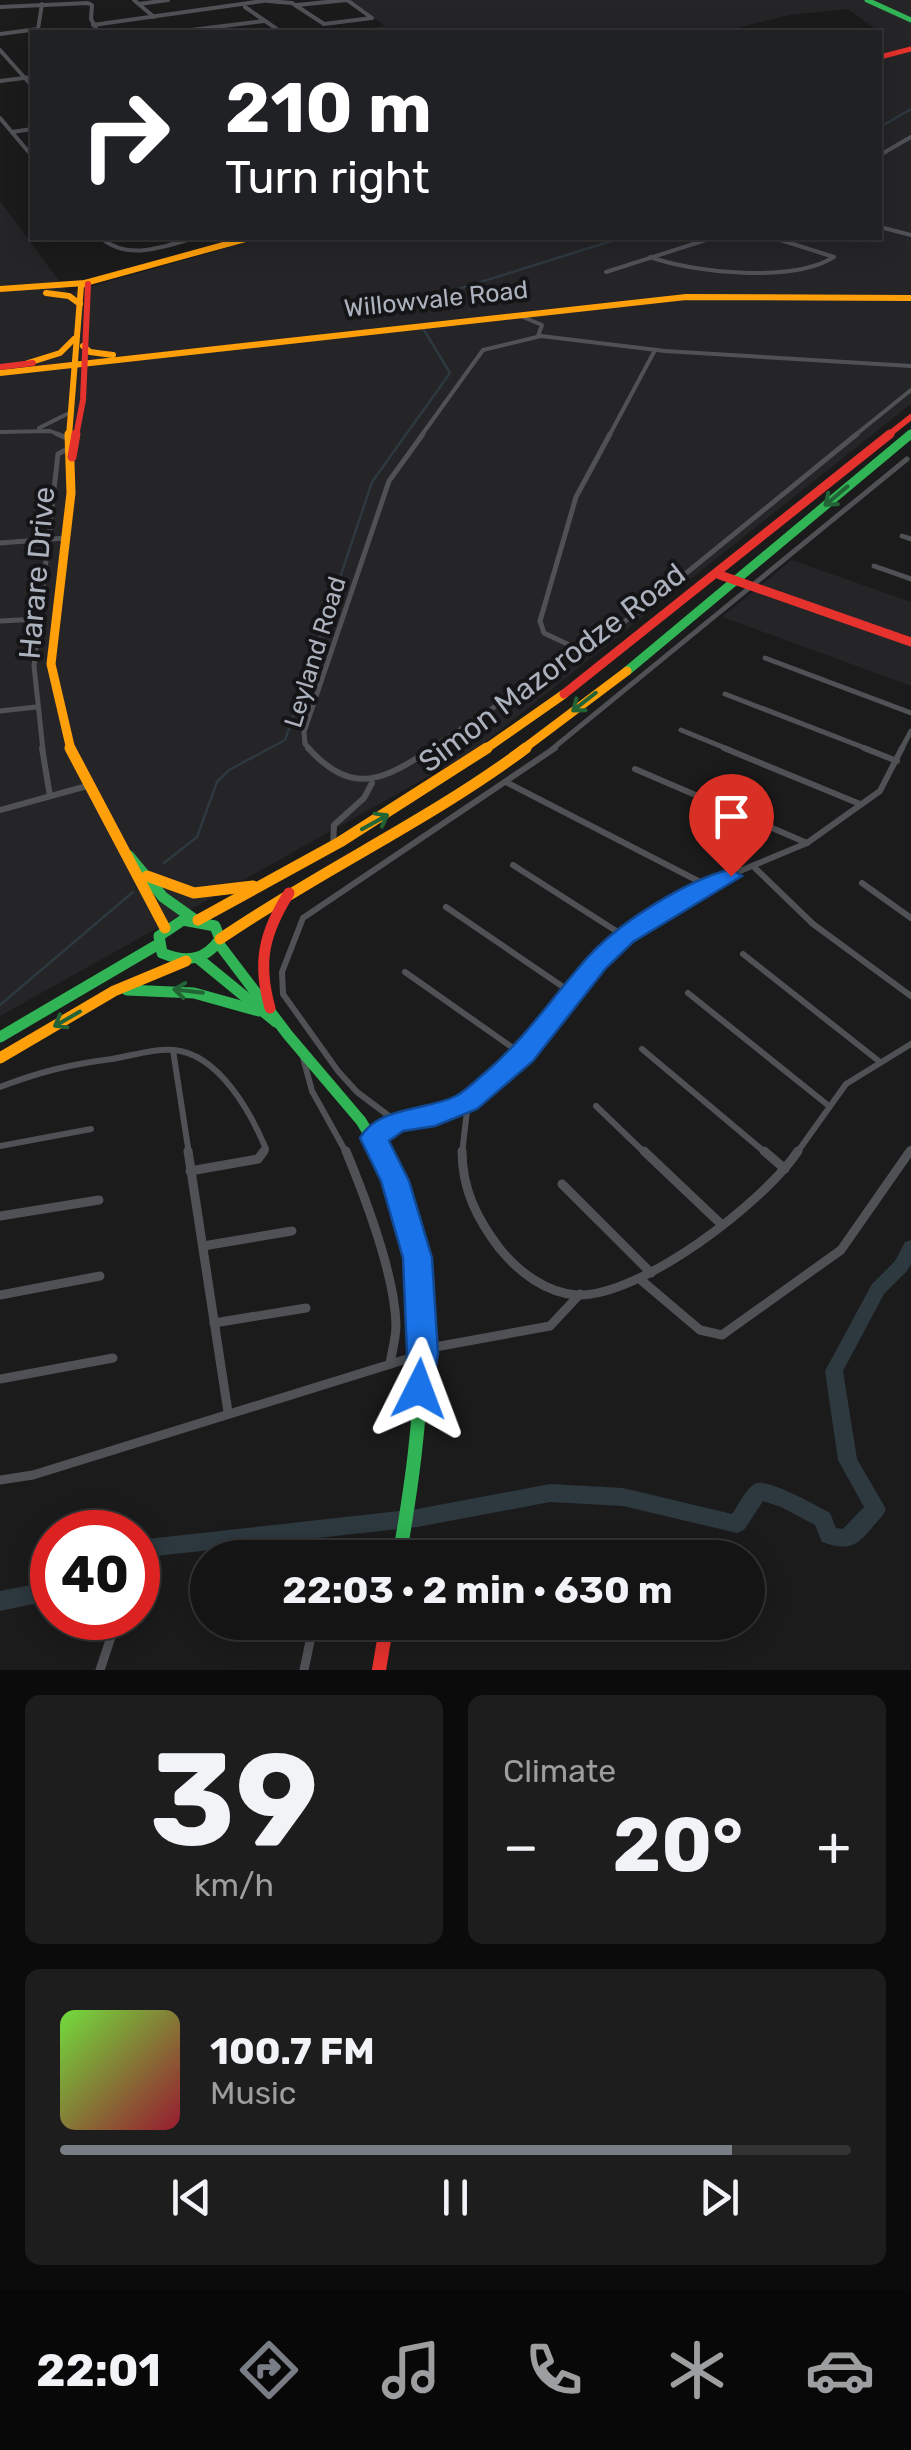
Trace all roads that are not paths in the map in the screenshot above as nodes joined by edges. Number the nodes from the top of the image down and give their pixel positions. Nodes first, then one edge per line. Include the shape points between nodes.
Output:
1 (168, 0) edge
2 (269, 0) edge
3 (866, 0) edge
4 (136, 2) edge
5 (42, 4) junction
6 (244, 6) junction
7 (296, 6) junction
8 (0, 7) edge
9 (154, 18) junction
10 (911, 20) edge
11 (264, 21) junction
12 (93, 25) junction
13 (38, 30) edge
14 (97, 30) edge
15 (191, 30) edge
16 (278, 30) edge
17 (30, 31) edge
18 (0, 34) edge
19 (911, 49) edge
20 (0, 50) edge
21 (882, 57) edge
22 (30, 77) edge
23 (25, 78) junction
24 (0, 81) edge
25 (30, 84) edge
26 (0, 118) edge
27 (30, 129) edge
28 (11, 132) junction
29 (911, 138) edge
30 (30, 154) edge
31 (882, 154) edge
32 (911, 226) edge
33 (882, 227) edge
34 (901, 232) junction
35 (911, 234) edge
36 (103, 240) edge
37 (184, 240) edge
38 (243, 240) edge
39 (705, 240) edge
40 (780, 240) edge
41 (650, 257) junction
42 (134, 271) junction
43 (606, 272) dead end
44 (113, 279) junction
45 (84, 284) junction
46 (0, 290) edge
47 (16, 291) junction
48 (877, 297) junction
49 (911, 298) edge
50 (83, 301) junction
51 (539, 317) junction
52 (538, 336) junction
53 (654, 350) junction
54 (111, 358) junction
55 (79, 359) junction
56 (25, 364) junction
57 (911, 366) edge
58 (0, 370) edge
59 (911, 390) edge
60 (71, 412) junction
61 (911, 417) edge
62 (32, 430) junction
63 (0, 432) edge
64 (911, 434) edge
65 (70, 449) junction
66 (888, 453) junction
67 (909, 459) edge
68 (902, 536) dead end
69 (66, 538) junction
70 (911, 539) edge
71 (50, 541) junction
72 (0, 543) edge
73 (696, 566) junction
74 (874, 566) dead end
75 (720, 574) junction
76 (911, 578) edge
77 (736, 580) junction
78 (752, 586) junction
79 (701, 609) junction
80 (719, 614) junction
81 (39, 618) junction
82 (0, 621) edge
83 (911, 642) edge
84 (582, 652) junction
85 (764, 658) dead end
86 (726, 694) dead end
87 (36, 708) junction
88 (0, 711) edge
89 (911, 713) edge
90 (681, 730) dead end
91 (911, 731) edge
92 (897, 761) junction
93 (635, 770) dead end
94 (372, 782) junction
95 (506, 782) junction
96 (88, 786) junction
97 (50, 796) junction
98 (861, 804) junction
99 (0, 810) edge
100 (807, 843) junction
101 (333, 846) junction
102 (127, 854) junction
103 (513, 865) dead end
104 (755, 868) junction
105 (147, 876) junction
106 (271, 882) junction
107 (862, 884) dead end
108 (706, 886) junction
109 (292, 890) junction
110 (446, 907) dead end
111 (911, 918) edge
112 (196, 919) junction
113 (164, 928) junction
114 (624, 936) junction
115 (219, 942) junction
116 (157, 945) junction
117 (743, 954) dead end
118 (199, 958) junction
119 (186, 961) junction
120 (405, 972) dead end
121 (114, 991) junction
122 (572, 993) junction
123 (688, 993) dead end
124 (911, 996) edge
125 (265, 1010) junction
126 (0, 1036) edge
127 (911, 1044) edge
128 (642, 1048) dead end
129 (172, 1050) junction
130 (301, 1050) junction
131 (524, 1055) junction
132 (0, 1058) edge
133 (880, 1062) junction
134 (0, 1087) edge
135 (468, 1102) junction
136 (596, 1106) dead end
137 (829, 1106) junction
138 (397, 1122) junction
139 (91, 1129) dead end
140 (374, 1138) junction
141 (0, 1146) edge
142 (911, 1150) edge
143 (785, 1169) junction
144 (190, 1171) junction
145 (562, 1184) dead end
146 (99, 1200) dead end
147 (0, 1216) edge
148 (722, 1225) junction
149 (292, 1231) dead end
150 (203, 1246) junction
151 (651, 1273) junction
152 (100, 1276) dead end
153 (641, 1280) junction
154 (0, 1294) edge
155 (580, 1294) junction
156 (306, 1308) dead end
157 (214, 1323) junction
158 (422, 1354) junction
159 (113, 1358) dead end
160 (390, 1364) junction
161 (0, 1378) edge
162 (228, 1412) junction
163 (0, 1480) edge
164 (401, 1540) edge
165 (110, 1640) edge
166 (310, 1640) edge
167 (384, 1640) edge
168 (100, 1670) edge
169 (304, 1670) edge
170 (379, 1670) edge

1 - 4 street
2 - 6 street
2 - 7 street
3 - 10 main road
4 - 9 street
5 - 8 street
5 - 12 street via 92,5
5 - 13 street
6 - 9 street
6 - 11 street
7 - 7 street via 347,0 372,18 324,24
9 - 12 street
11 - 15 street
11 - 16 street
12 - 14 street
17 - 18 street
19 - 21 main road
20 - 23 street
22 - 23 street
23 - 24 street
23 - 25 street
26 - 28 street
27 - 28 street
28 - 30 street
29 - 31 street
32 - 34 street
33 - 34 street
34 - 35 street
36 - 37 street via 112,248 136,250
38 - 42 main road
39 - 41 street
40 - 41 street via 834,258 801,272 681,268
41 - 43 street
42 - 44 main road
42 - 45 main road
44 - 45 main road
44 - 50 main road
45 - 46 main road
45 - 47 main road
45 - 50 main road, Harare Drive
46 - 47 main road
47 - 50 main road
48 - 49 main road, Willowvale Road
48 - 51 main road, Willowvale Road via 704,296
48 - 54 main road, Willowvale Road via 700,292
50 - 55 main road, Harare Drive
51 - 52 street
51 - 54 main road, Willowvale Road
52 - 53 street, Leyland Road
52 - 94 street, Leyland Road via 478,353 384,491 304,738 308,750 328,764
53 - 57 street, Leyland Road
53 - 84 street via 576,496 540,621 544,633
54 - 55 main road, Willowvale Road
54 - 55 main road
55 - 56 main road, Willowvale Road
55 - 56 main road via 60,353
55 - 58 main road, Willowvale Road
55 - 60 main road, Harare Drive
55 - 65 main road, Harare Drive via 83,400
56 - 58 main road, Willowvale Road
59 - 73 street
60 - 62 street
60 - 65 main road, Harare Drive
61 - 75 main road, Simon Mazorodze Road
62 - 63 street
62 - 65 street via 54,432
64 - 66 main road, Simon Mazorodze Road
65 - 69 main road, Harare Drive
65 - 71 street via 58,454
66 - 67 street
66 -> 77 main road, Simon Mazorodze Road
67 - 78 street
68 - 70 street
69 - 71 street
69 - 96 main road, Harare Drive via 51,664 58,710
71 - 72 street
71 - 81 street
73 - 75 street
73 - 84 street
74 - 76 street
75 - 77 main road
101 -> 75 main road, Simon Mazorodze Road via 478,759
77 - 78 main road
77 - 79 main road, Simon Mazorodze Road
78 - 80 street
78 - 83 main road
79 - 80 street
79 -> 109 main road, Simon Mazorodze Road via 488,776
80 - 95 street
81 - 82 street
81 - 87 street
84 - 94 street via 430,753
85 - 89 street
86 - 92 street
87 - 88 street
87 - 97 street
90 - 98 street
91 - 92 street
92 - 98 street via 885,785
93 - 100 street
94 - 101 street via 334,825
95 - 108 street
95 - 138 street via 310,910 296,928 282,972 284,994 338,1071
96 - 97 street
96 - 102 main road, Harare Drive
97 - 99 street
98 - 100 street
100 - 104 street
101 - 106 main road, Simon Mazorodze Road
102 - 105 main road, Harare Drive
102 - 113 main road, Harare Drive
103 - 114 street
104 - 108 street
104 - 124 street via 812,924
105 - 106 main road via 210,894
105 - 112 main road, Harare Drive via 163,897
106 - 112 main road, Simon Mazorodze Road
107 - 111 street
108 - 114 street
109 - 115 main road, Simon Mazorodze Road
109 - 125 main road via 257,950
110 - 122 street
112 - 113 main road, Simon Mazorodze Road
112 - 115 main road via 214,926
113 - 116 main road
114 - 122 street
115 - 118 main road, Simon Mazorodze Road
115 - 125 main road
116 - 119 main road via 166,956
116 - 126 main road
117 - 133 street
118 - 119 main road, Simon Mazorodze Road
118 - 125 main road
119 - 121 main road, Simon Mazorodze Road
120 - 131 street
125 -> 121 main road via 178,988
121 -> 132 main road, Simon Mazorodze Road
122 - 131 street
123 - 137 street
125 - 130 main road
127 - 133 street
128 - 143 street
129 - 134 street via 52,1067
129 - 144 street
129 - 144 street via 200,1058 222,1079 266,1148 258,1159
130 - 140 main road
130 - 160 street via 312,1091 365,1196 392,1297
131 - 135 street
133 - 137 street via 843,1087
135 - 138 street
135 - 155 street via 459,1152 470,1205 513,1264 542,1283
136 - 148 street
137 - 143 street
138 - 140 street
139 - 141 street
140 - 158 main road via 418,1258
142 - 153 street via 841,1250 722,1335 700,1330
143 - 148 street
144 - 150 street
145 - 151 street
146 - 147 street
148 - 151 street
149 - 150 street
150 - 157 street
151 - 153 street
152 - 154 street
153 - 155 street via 608,1293
155 - 158 street via 550,1326
156 - 157 street
157 - 162 street
158 - 160 street
158 - 164 main road
159 - 161 street
160 - 162 street
162 - 163 street
165 - 168 street
166 - 169 street
167 - 170 main road

